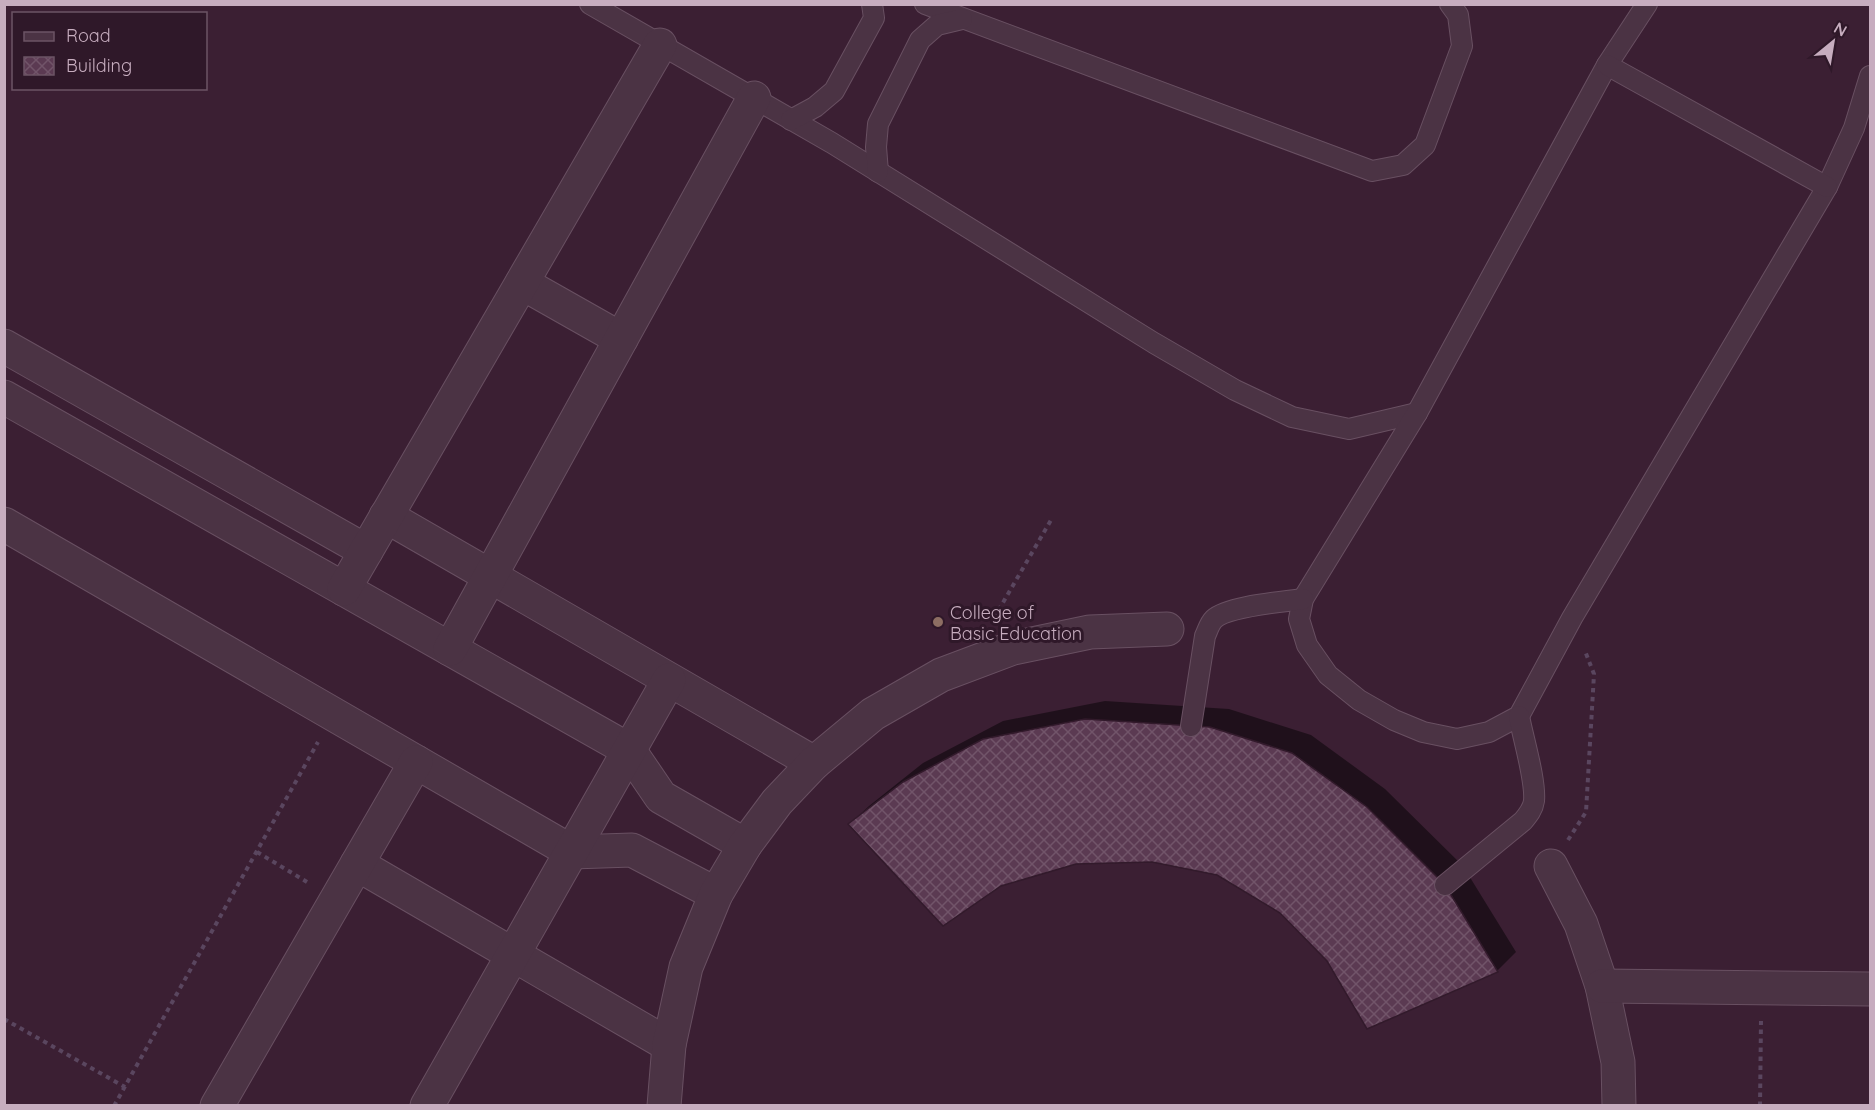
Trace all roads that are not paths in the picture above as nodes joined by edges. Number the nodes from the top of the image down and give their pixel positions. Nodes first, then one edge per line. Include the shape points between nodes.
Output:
1 (590, 4) edge
2 (872, 4) edge
3 (925, 4) edge
4 (1450, 4) edge
5 (1647, 4) edge
6 (962, 19) junction
7 (660, 45) junction
8 (1607, 65) junction
9 (1870, 76) edge
10 (754, 99) junction
11 (791, 120) junction
12 (878, 172) junction
13 (1827, 187) junction
14 (522, 283) junction
15 (621, 339) junction
16 (4, 346) edge
17 (4, 397) edge
18 (1417, 413) junction
19 (386, 516) junction
20 (4, 524) edge
21 (366, 551) junction
22 (490, 577) junction
23 (344, 589) junction
24 (1302, 599) junction
25 (1167, 629) dead end
26 (450, 649) junction
27 (669, 680) junction
28 (1519, 716) junction
29 (1191, 726) dead end
30 (630, 750) junction
31 (416, 762) junction
32 (814, 763) junction
33 (745, 845) junction
34 (572, 852) junction
35 (357, 864) junction
36 (1551, 866) road end
37 (1445, 885) dead end
38 (716, 894) junction
39 (513, 955) junction
40 (1602, 986) junction
41 (1870, 989) edge
42 (669, 1045) junction
43 (217, 1106) edge
44 (428, 1106) edge
45 (664, 1106) edge
46 (1619, 1106) edge

1 - 7 lane
2 - 11 lane via 874,18 834,91
3 - 6 lane
4 - 6 lane via 1458,15 1461,45 1425,145 1403,165 1372,171
5 - 8 lane
6 - 12 lane via 938,25 920,40 878,124
7 - 10 lane
7 - 14 street
8 - 13 lane
8 - 18 lane
9 - 13 lane via 1854,128
10 - 11 lane
10 - 15 street
11 - 12 lane
12 - 18 lane via 1154,343 1235,390 1292,417 1349,429
13 - 28 lane via 1572,618
14 - 15 street
14 - 19 street
15 - 22 street
16 - 21 street
17 - 23 street
18 - 24 lane
19 - 21 street
19 - 22 street
20 - 31 street
21 - 23 street
22 - 26 street
22 - 27 street
23 - 26 street
24 - 28 lane via 1299,619 1307,645 1328,675 1359,700 1394,720 1423,732 1457,739 1489,732
24 - 29 lane via 1233,610 1215,618 1205,636
25 - 32 street via 1090,632 1013,648 941,675 873,714
26 - 30 street
27 - 30 street
27 - 32 street
28 - 37 lane via 1534,788 1530,813
30 - 33 street via 661,797
30 - 34 street
31 - 34 street
31 - 35 street
32 - 33 street via 777,802
33 - 38 street
34 - 38 street via 632,850
34 - 39 street
35 - 39 street
35 - 43 street
36 - 40 street via 1581,924
38 - 42 street via 686,967
39 - 42 street
39 - 44 street
40 - 41 street
40 - 46 street via 1618,1062
42 - 45 street

